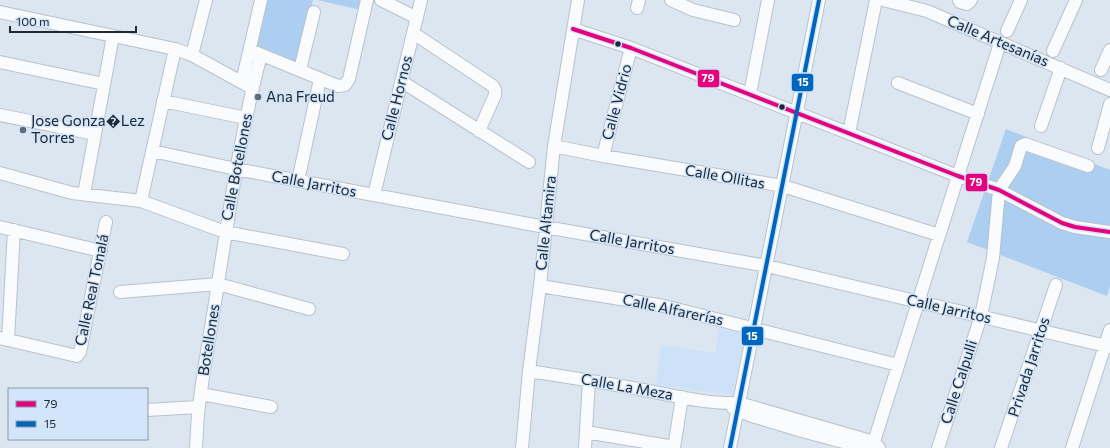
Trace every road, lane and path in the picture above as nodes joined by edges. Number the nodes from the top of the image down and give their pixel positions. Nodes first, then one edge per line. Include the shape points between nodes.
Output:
1 (206, 0) edge
2 (261, 0) edge
3 (367, 0) edge
4 (382, 0) edge
5 (421, 0) edge
6 (578, 0) edge
7 (671, 0) edge
8 (768, 0) edge
9 (819, 0) edge
10 (876, 0) edge
11 (883, 0) edge
12 (959, 0) edge
13 (971, 0) edge
14 (1021, 0) edge
15 (1076, 0) edge
16 (694, 5) edge
17 (929, 6) edge
18 (0, 12) edge
19 (314, 12) dead end
20 (417, 18) junction
21 (734, 20) dead end
22 (574, 29) junction
23 (1007, 31) dead end
24 (413, 33) junction
25 (113, 36) junction
26 (1000, 43) junction
27 (631, 48) junction
28 (175, 49) junction
29 (1110, 50) edge
30 (1053, 51) dead end
31 (256, 52) junction
32 (192, 55) junction
33 (0, 62) edge
34 (1061, 68) junction
35 (300, 70) junction
36 (1102, 70) dead end
37 (320, 79) junction
38 (401, 82) junction
39 (898, 83) dead end
40 (104, 84) junction
41 (247, 85) junction
42 (1110, 90) edge
43 (750, 94) junction
44 (163, 101) junction
45 (1110, 104) edge
46 (797, 113) junction
47 (978, 114) junction
48 (0, 115) edge
49 (246, 118) junction
50 (1041, 126) dead end
51 (479, 131) junction
52 (849, 133) junction
53 (95, 134) junction
54 (554, 146) junction
55 (1098, 148) dead end
56 (152, 151) junction
57 (603, 156) junction
58 (530, 162) dead end
59 (1088, 166) dead end
60 (236, 169) junction
61 (0, 173) edge
62 (958, 176) junction
63 (298, 181) junction
64 (783, 186) junction
65 (999, 190) junction
66 (84, 194) junction
67 (374, 195) junction
68 (141, 201) junction
69 (106, 222) dead end
70 (0, 227) edge
71 (545, 227) junction
72 (14, 230) junction
73 (225, 232) junction
74 (1110, 232) edge
75 (939, 235) junction
76 (101, 251) junction
77 (343, 254) dead end
78 (767, 266) junction
79 (218, 284) junction
80 (1056, 285) dead end
81 (540, 286) junction
82 (120, 292) dead end
83 (918, 302) junction
84 (309, 309) dead end
85 (981, 316) junction
86 (755, 329) junction
87 (1110, 330) edge
88 (1041, 331) junction
89 (4, 339) edge
90 (1107, 347) edge
91 (898, 366) junction
92 (529, 371) junction
93 (588, 380) junction
94 (201, 394) junction
95 (682, 397) junction
96 (738, 406) junction
97 (198, 407) junction
98 (271, 407) dead end
99 (148, 410) edge
100 (586, 432) junction
101 (625, 443) edge
102 (873, 447) edge
103 (196, 448) edge
104 (522, 448) edge
105 (585, 448) edge
106 (674, 448) edge
107 (730, 448) edge
108 (938, 448) edge
109 (1001, 448) edge
110 (1072, 448) edge

1 - 32 street
2 - 31 street, Calle Botellones
3 - 37 street via 349,79 345,85 338,86
4 - 20 street
5 - 20 street, Calle Hornos
6 - 22 street, Calle Altamira
7 - 16 street
8 - 43 street
9 - 46 street
10 - 52 street
11 - 17 street, Calle Artesanías
12 - 13 street via 967,4
14 - 23 street
15 - 30 street
16 - 21 street
17 - 26 street, Calle Artesanías
18 - 25 street
19 - 35 street
20 - 24 street, Calle Hornos
22 - 27 street
22 - 54 street, Calle Altamira
24 - 38 street, Calle Hornos
24 - 51 street via 496,90
25 - 28 street
25 - 40 street
26 - 34 street, Calle Artesanías
26 - 47 street
27 - 43 street
27 - 57 street, Calle Vidrio
28 - 32 street
28 - 44 street
29 - 36 street
31 - 35 street
31 - 41 street, Calle Botellones
32 - 41 street
33 - 40 street
34 - 42 street, Calle Artesanías
34 - 50 street
35 - 37 street
37 - 63 street
38 - 51 street
38 - 67 street, Calle Hornos
39 - 47 street
40 - 53 street
41 - 49 street, Calle Botellones
43 - 46 street
44 - 49 street
44 - 56 street
45 - 55 street
46 - 52 street
46 - 64 street
47 - 62 street
48 - 53 street
49 - 60 street, Calle Botellones
51 - 58 street
52 - 62 street
53 - 66 street
54 - 57 street, Calle Ollitas
54 - 71 street, Calle Altamira
56 - 60 street, Calle Jarritos
56 - 68 street
57 - 64 street, Calle Ollitas
59 - 65 street via 1025,144 1015,166
60 - 63 street, Calle Jarritos
60 - 73 street, Calle Botellones
61 - 66 street
62 - 65 street
62 - 75 street
63 - 67 street, Calle Jarritos
64 - 75 street, Calle Ollitas
64 - 78 street
65 - 74 street via 1062,223
65 - 85 street, Calle Calpulli via 993,258
66 - 68 street
67 - 71 street, Calle Jarritos
68 - 73 street
69 - 76 street, Calle Real Tonalá
70 - 72 street
71 - 78 street, Calle Jarritos
71 - 81 street, Calle Altamira
72 - 76 street
72 - 89 street
73 - 77 street
73 - 79 street, Botellones
75 - 83 street
76 - 89 street, Calle Real Tonalá via 80,352 77,356
78 - 83 street, Calle Jarritos
78 - 86 street
79 - 82 street
79 - 84 street
79 - 94 street, Botellones
80 - 88 street, Privada Jarritos
81 - 86 street, Calle Alfarerías via 664,306
81 - 92 street, Calle Altamira
83 - 85 street, Calle Jarritos
83 - 91 street
85 - 88 street, Calle Jarritos
85 - 108 street, Calle Calpulli
86 - 91 street, Calle Alfarerías
86 - 96 street
87 - 90 street
88 - 90 street, Calle Jarritos
88 - 109 street, Privada Jarritos
90 - 110 street
91 - 102 street
92 - 93 street, Calle La Meza
92 - 104 street, Calle Altamira
93 - 95 street, Calle La Meza
93 - 100 street
94 - 97 street, Botellones
94 - 98 street
95 - 96 street, Calle La Meza
95 - 106 street
96 - 102 street, Calle La Meza
96 - 107 street
97 - 99 street
97 - 103 street, Botellones
100 - 101 street
100 - 105 street
101 - 106 street

